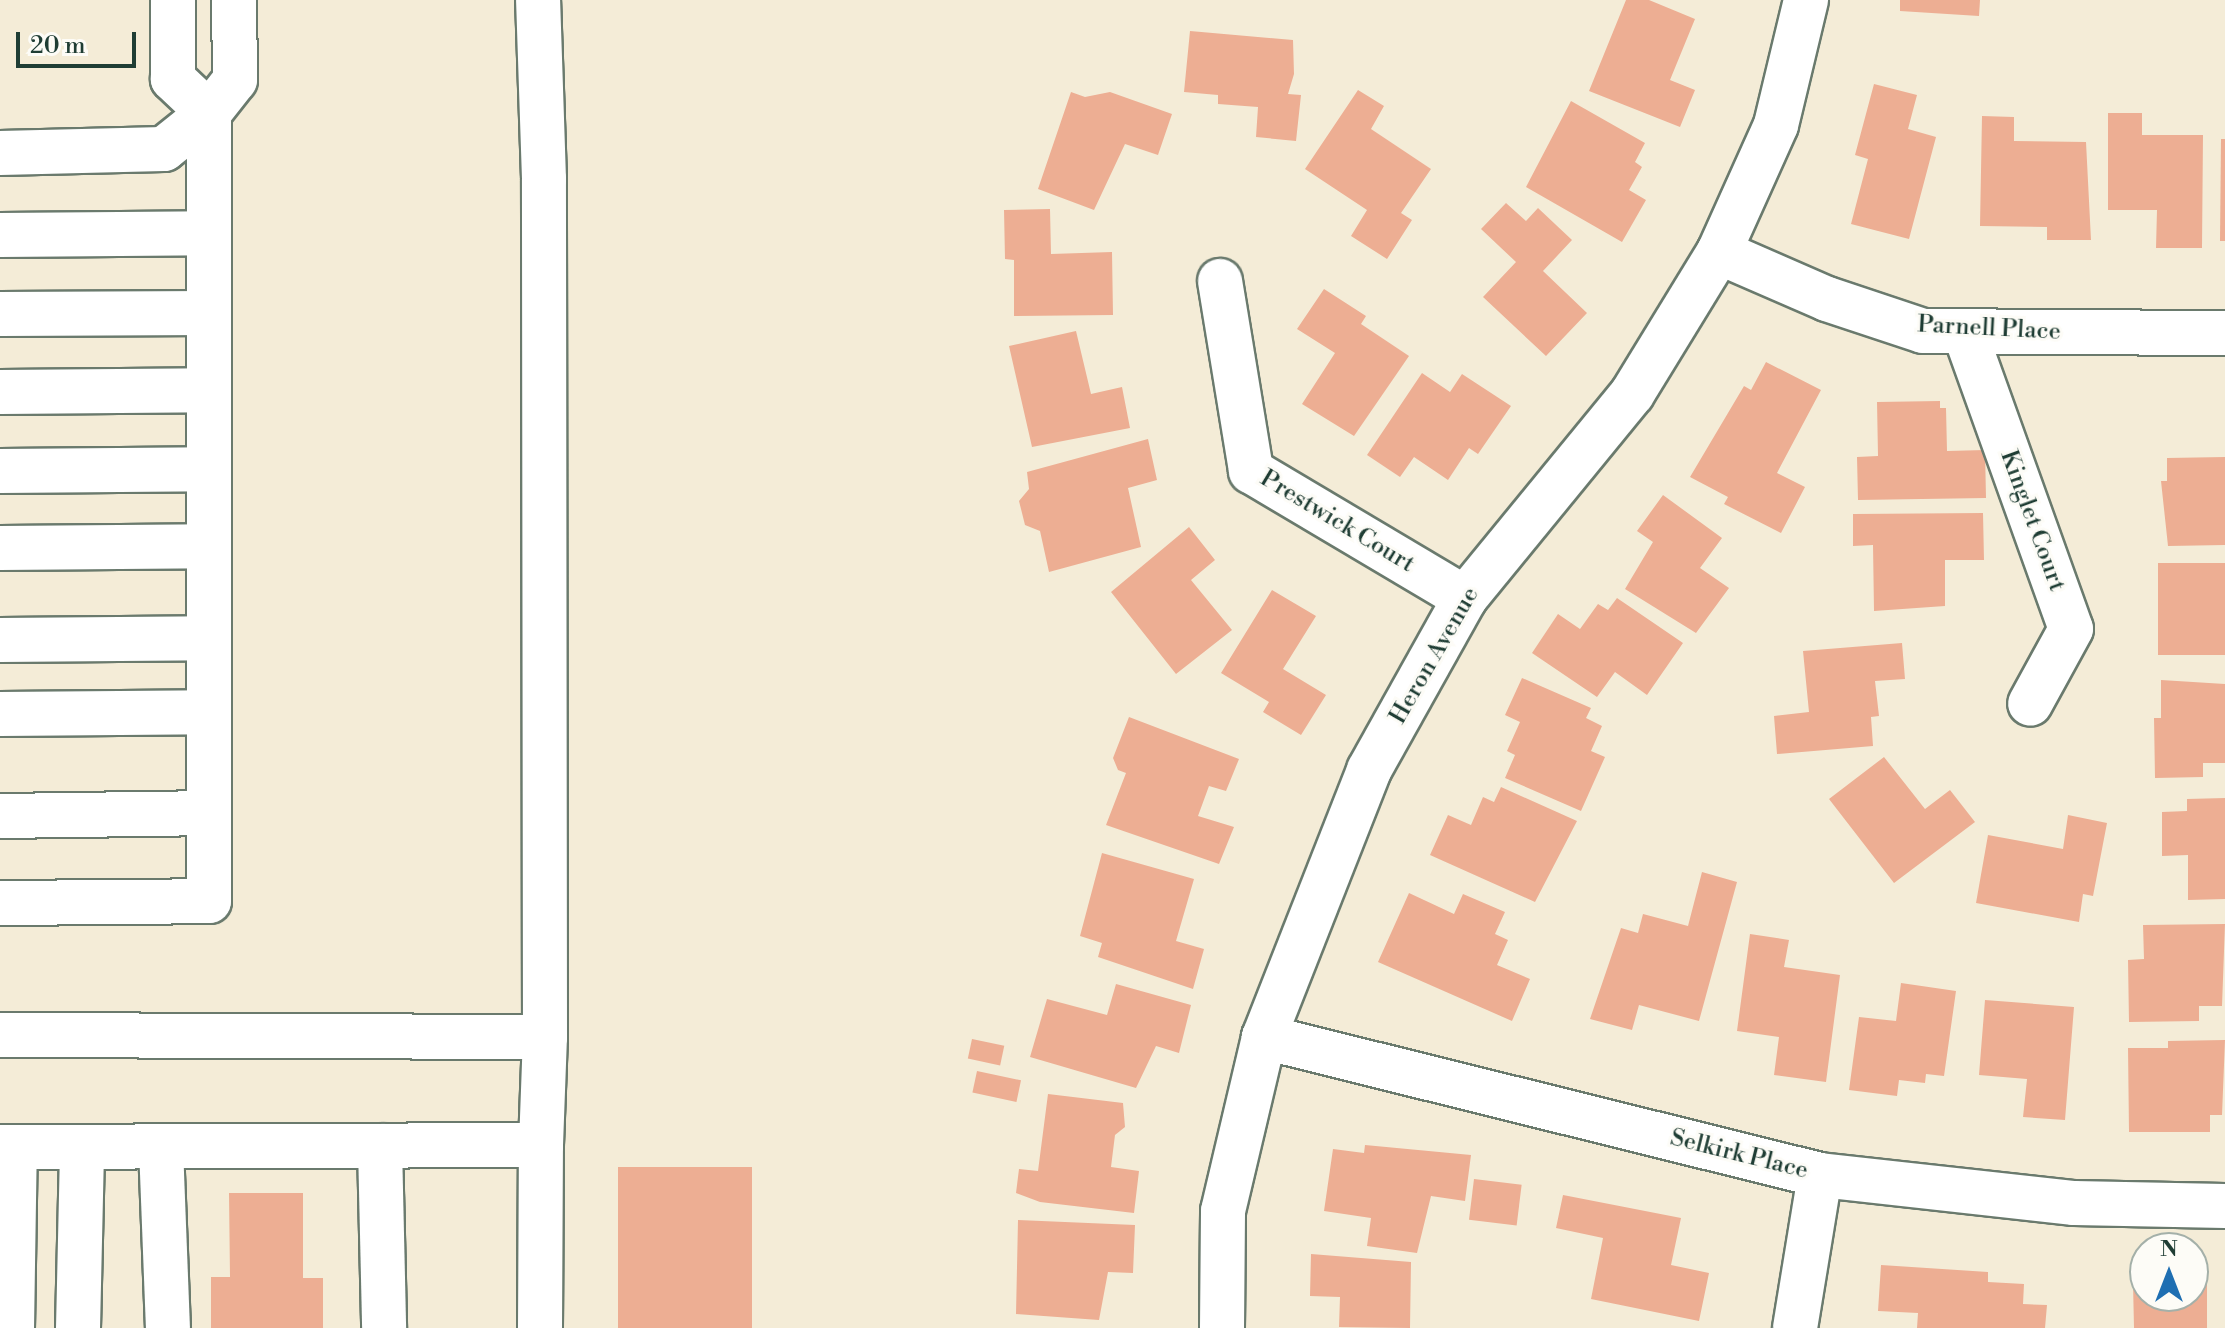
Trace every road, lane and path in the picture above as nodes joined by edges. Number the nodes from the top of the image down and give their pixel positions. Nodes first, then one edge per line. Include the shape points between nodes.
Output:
1 (173, 0) edge
2 (234, 0) edge
3 (538, 0) edge
4 (1806, 0) edge
5 (209, 113) junction
6 (0, 153) edge
7 (209, 233) junction
8 (0, 235) edge
9 (1719, 252) junction
10 (1220, 281) dead end
11 (209, 313) junction
12 (0, 314) edge
13 (1965, 333) junction
14 (2225, 333) edge
15 (209, 390) junction
16 (0, 392) edge
17 (209, 469) junction
18 (0, 471) edge
19 (209, 546) junction
20 (0, 548) edge
21 (1465, 598) junction
22 (209, 638) junction
23 (0, 640) edge
24 (2030, 704) dead end
25 (209, 712) junction
26 (0, 714) edge
27 (209, 813) junction
28 (0, 816) edge
29 (0, 903) edge
30 (0, 1035) edge
31 (545, 1037) junction
32 (1264, 1037) junction
33 (541, 1145) junction
34 (380, 1146) junction
35 (8, 1147) edge
36 (82, 1147) junction
37 (161, 1147) junction
38 (1820, 1175) junction
39 (2225, 1206) edge
40 (12, 1328) edge
41 (78, 1328) edge
42 (168, 1328) edge
43 (384, 1328) edge
44 (540, 1328) edge
45 (1222, 1328) edge
46 (1795, 1328) edge

1 - 5 street via 173,79
2 - 5 street via 235,80
3 - 31 street via 544,179
4 - 9 street, Heron Avenue via 1776,125
5 - 6 street via 164,149
5 - 7 street
7 - 8 street
7 - 11 street
9 - 13 street, Parnell Place via 1923,331
9 - 21 street, Heron Avenue via 1632,394
10 - 21 street, Prestwick Court via 1251,471
11 - 12 street
11 - 15 street
13 - 14 street, Parnell Place
13 - 24 street, Kinglet Court via 2071,629
15 - 16 street
15 - 17 street
17 - 18 street
17 - 19 street
19 - 20 street
19 - 22 street
21 - 32 street, Heron Avenue via 1369,770
22 - 23 street
22 - 25 street
25 - 26 street
25 - 27 street
27 - 28 street
27 - 29 street via 209,901
30 - 31 street
31 - 33 street
32 - 38 street, Selkirk Place
32 - 45 street, Heron Avenue via 1223,1211
33 - 34 street
33 - 44 street
34 - 37 street
34 - 43 street
35 - 36 street
35 - 40 street
36 - 37 street
36 - 41 street
37 - 42 street
38 - 39 street, Selkirk Place via 2074,1203
38 - 46 street

